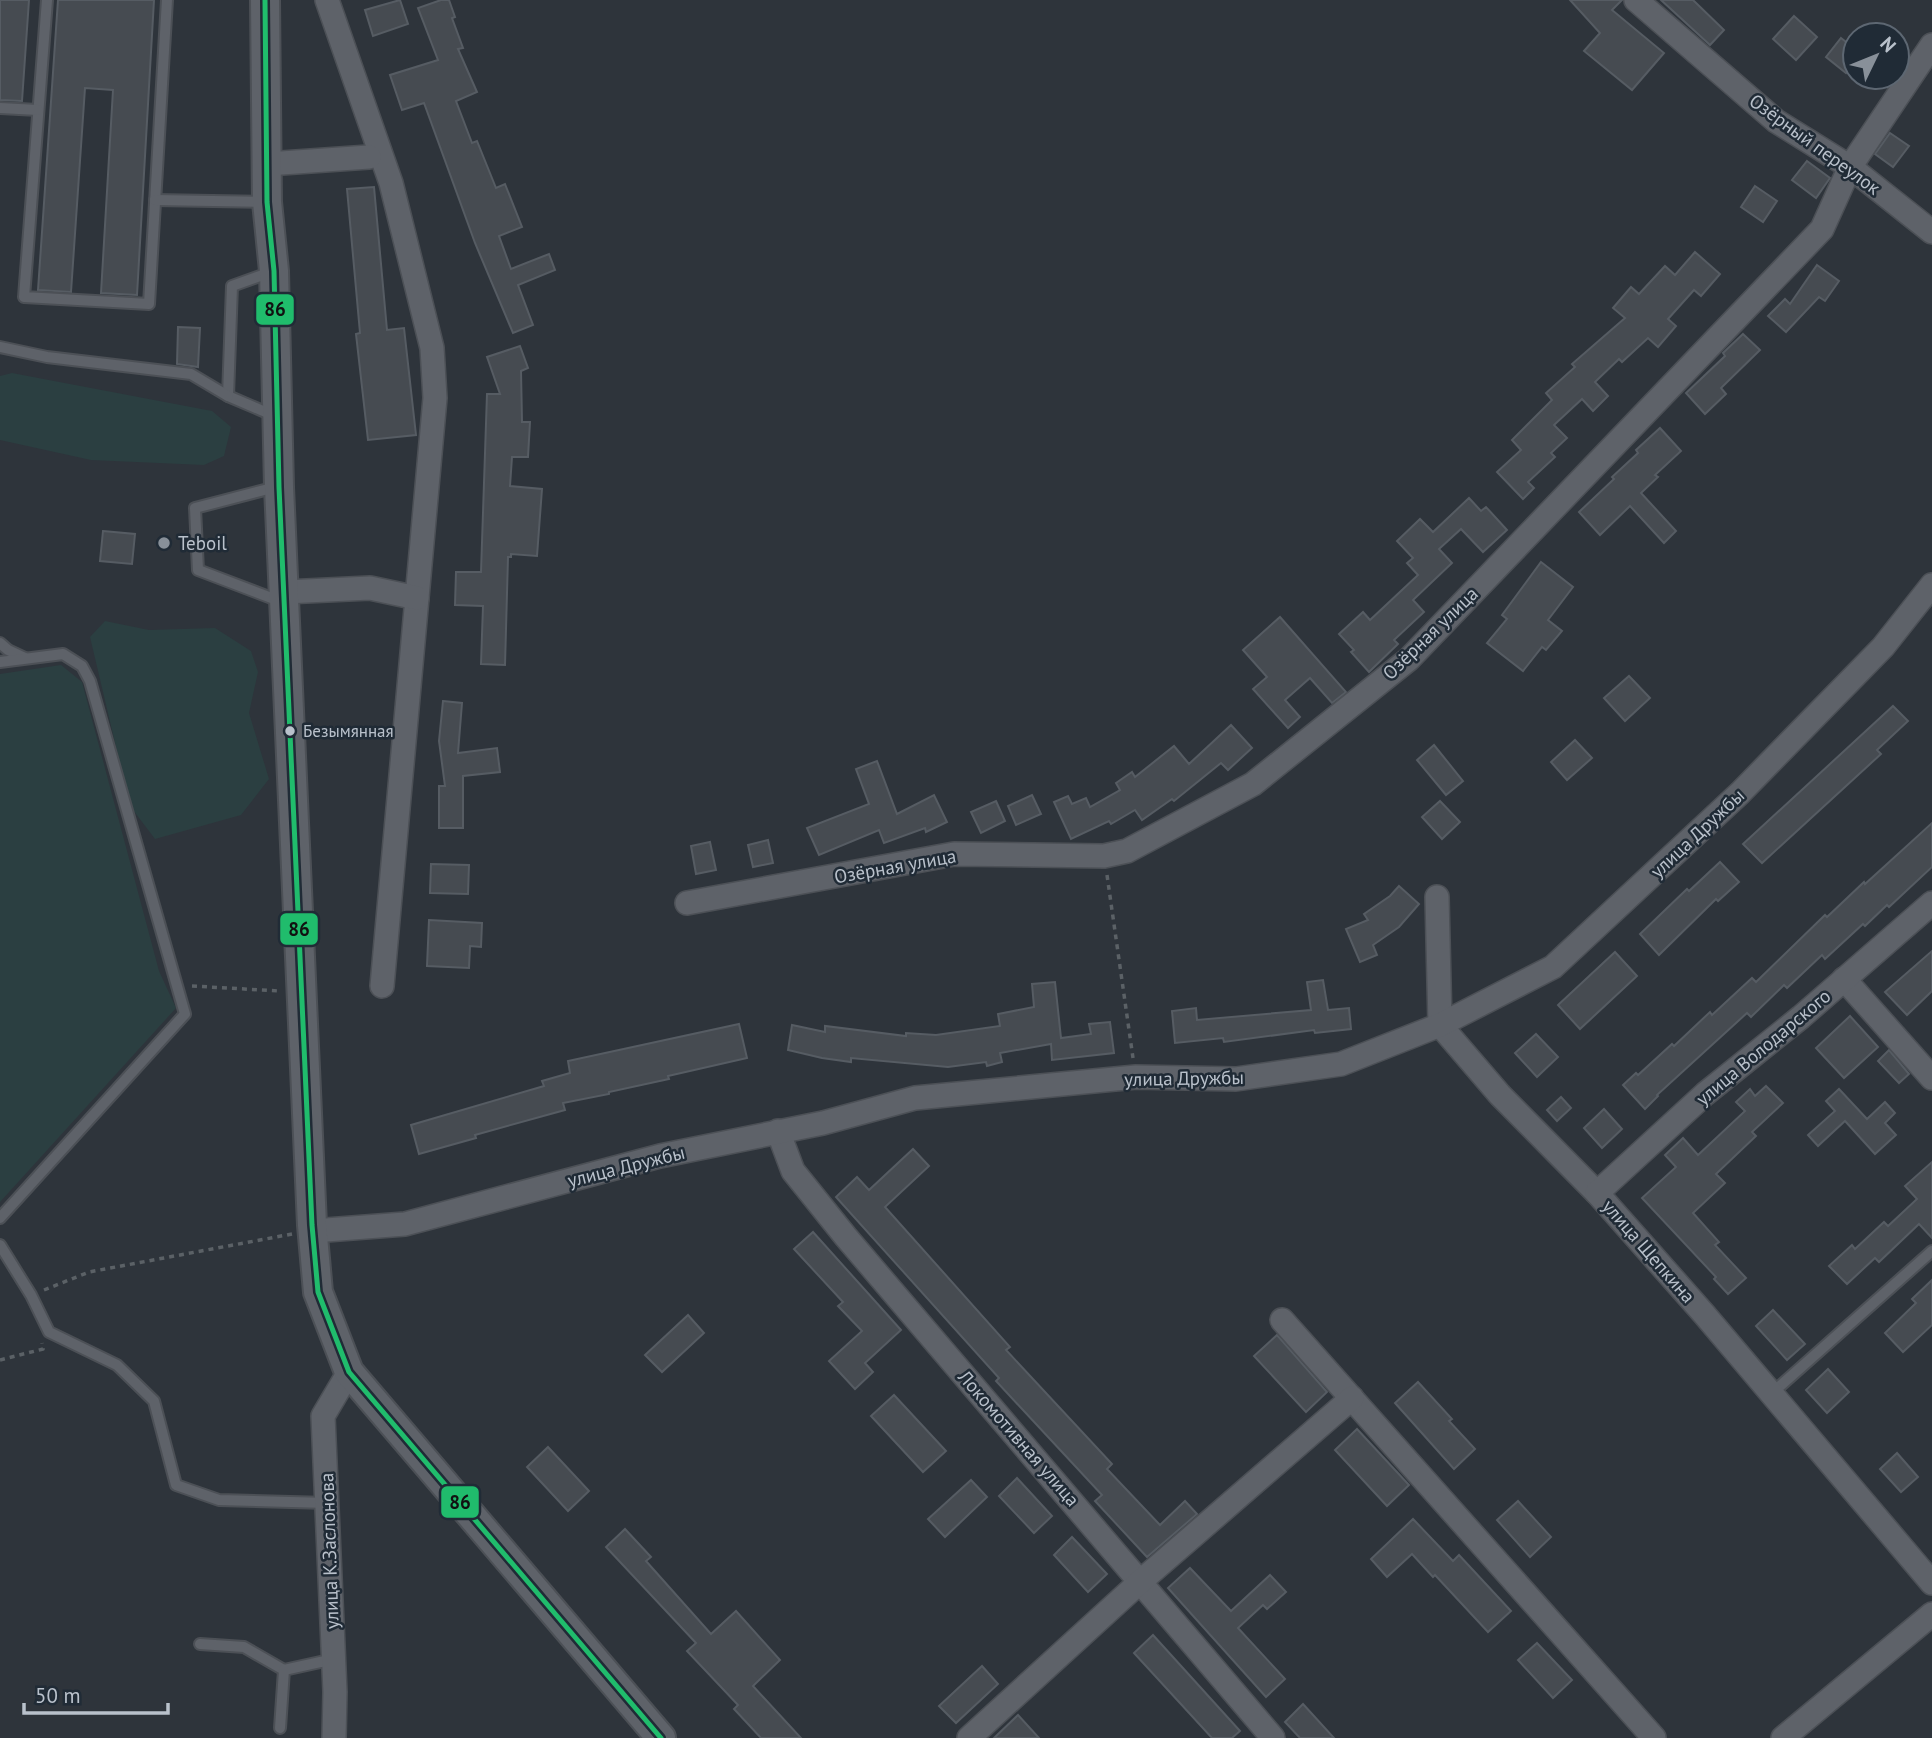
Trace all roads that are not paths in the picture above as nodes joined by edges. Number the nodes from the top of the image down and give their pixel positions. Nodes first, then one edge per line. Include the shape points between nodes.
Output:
1 (47, 0) edge
2 (167, 0) edge
3 (265, 0) edge
4 (327, 0) edge
5 (1636, 0) edge
6 (1932, 45) edge
7 (0, 108) edge
8 (38, 110) junction
9 (369, 157) dead end
10 (267, 164) junction
11 (1850, 167) junction
12 (155, 200) junction
13 (267, 202) junction
14 (1932, 232) edge
15 (274, 271) junction
16 (0, 346) edge
17 (228, 396) junction
18 (277, 417) junction
19 (279, 487) junction
20 (1932, 585) edge
21 (285, 598) junction
22 (417, 598) junction
23 (0, 643) edge
24 (27, 659) junction
25 (0, 662) edge
26 (1437, 897) dead end
27 (687, 903) dead end
28 (1932, 903) edge
29 (1844, 979) junction
30 (382, 986) dead end
31 (1440, 1025) junction
32 (1932, 1078) edge
33 (778, 1130) junction
34 (1597, 1193) junction
35 (0, 1218) edge
36 (313, 1231) junction
37 (0, 1245) edge
38 (1932, 1251) edge
39 (1282, 1320) dead end
40 (349, 1372) junction
41 (1771, 1394) junction
42 (1352, 1398) junction
43 (328, 1503) junction
44 (1141, 1581) junction
45 (1932, 1583) edge
46 (1932, 1614) edge
47 (200, 1644) dead end
48 (334, 1660) junction
49 (284, 1670) junction
50 (280, 1728) dead end
51 (334, 1738) edge
52 (661, 1738) edge
53 (969, 1738) edge
54 (1273, 1738) edge
55 (1654, 1738) edge
56 (1783, 1738) edge

1 - 8 lane
2 - 12 lane
3 - 10 street
4 - 22 street via 391,183 432,348 435,398
5 - 11 street, Озёрный переулок via 1776,121
6 - 11 street, Озёрная улица
7 - 8 lane
8 - 12 lane via 24,297 149,304
9 - 10 street
10 - 13 street
11 - 14 street, Озёрный переулок
11 - 27 street, Озёрная улица via 1822,229 1409,659 1252,784 1127,851 1104,856 954,854
12 - 13 lane
13 - 15 street
15 - 17 lane via 232,286
15 - 18 street
16 - 17 lane via 47,357 191,374
17 - 18 lane
18 - 19 street
19 - 21 street
19 - 21 lane via 195,508 198,570
20 - 31 street, улица Дружбы via 1884,648 1740,793 1553,967
21 - 22 street via 370,588
21 - 36 street
22 - 30 street
23 - 24 lane
24 - 25 lane
24 - 35 lane via 63,654 82,666 90,681 185,1014
26 - 31 street
28 - 29 street, улица Володарского
29 - 32 street
29 - 34 street, улица Володарского via 1705,1094
31 - 33 street, улица Дружбы via 1341,1064 1236,1079 1136,1077 915,1098
31 - 34 street, улица Щепкина via 1500,1095
33 - 36 street, улица Дружбы via 660,1156 405,1224
33 - 44 street, Локомотивная улица via 793,1171 846,1237
34 - 41 street, улица Щепкина
36 - 40 street via 318,1292
37 - 43 lane via 50,1332 117,1365 154,1401 176,1485 219,1500
38 - 41 lane
39 - 42 street
40 - 43 street, улица К.Заслонова via 323,1416
40 - 52 street
41 - 45 street, улица Щепкина
42 - 44 street
42 - 55 street
43 - 48 street, улица К.Заслонова
44 - 53 street
44 - 54 street, Локомотивная улица
46 - 56 street
47 - 49 lane via 244,1647
48 - 49 lane
48 - 51 street, улица К.Заслонова
49 - 50 lane

